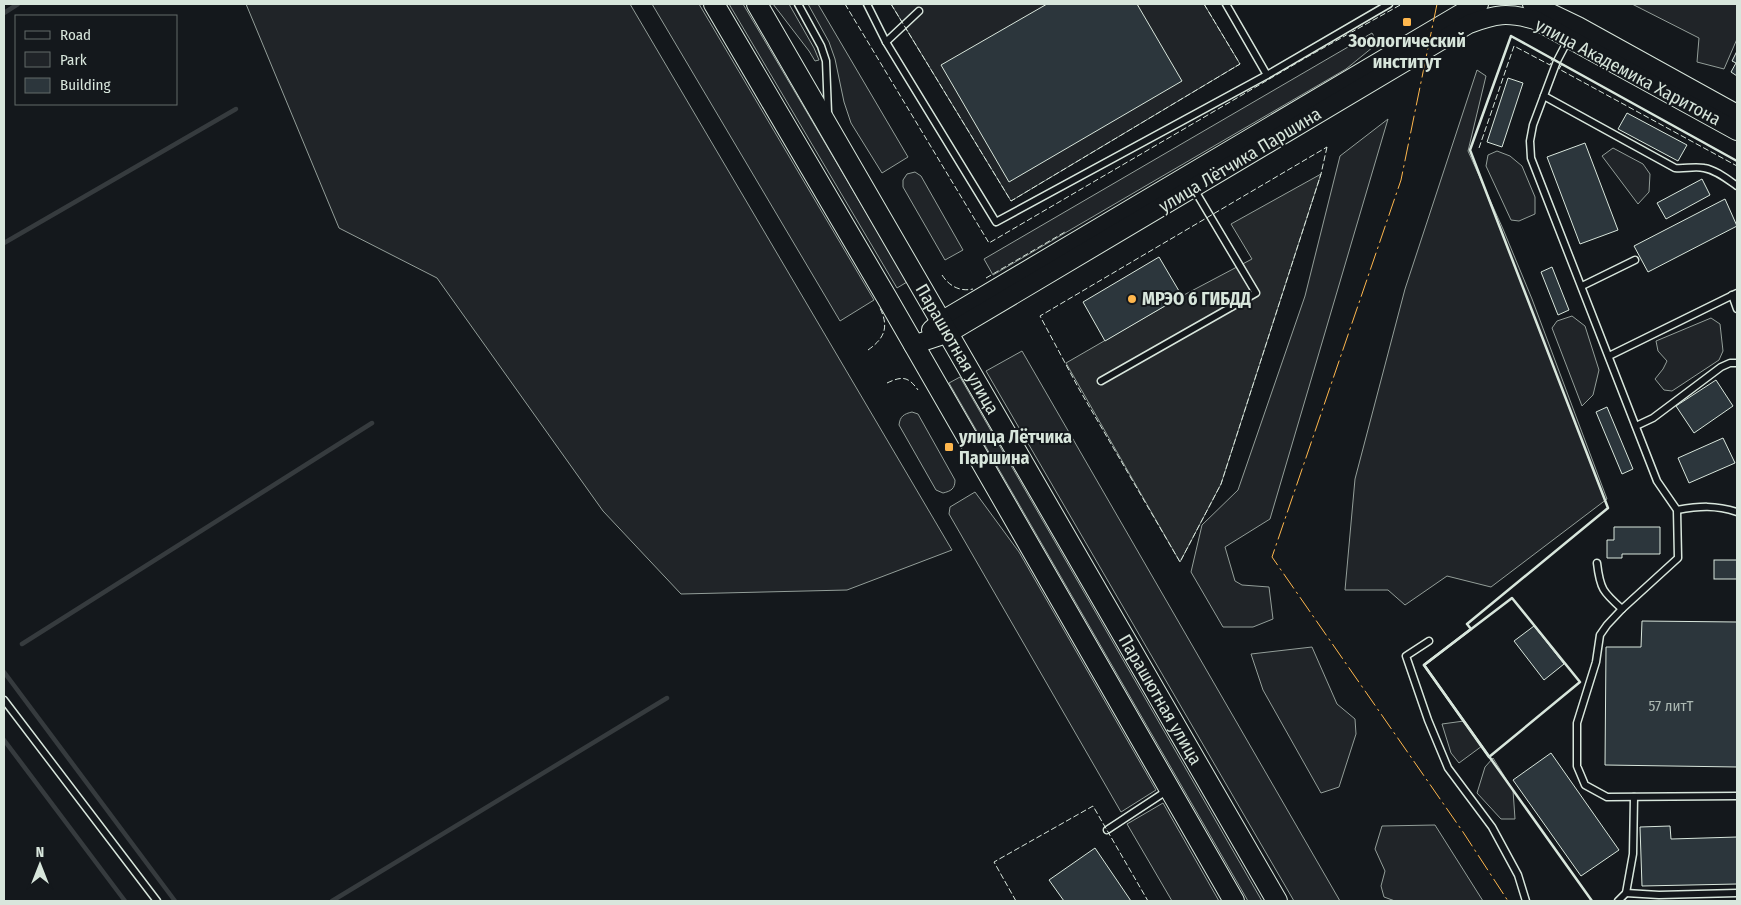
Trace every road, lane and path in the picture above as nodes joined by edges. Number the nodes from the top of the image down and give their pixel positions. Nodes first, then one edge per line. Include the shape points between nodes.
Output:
1 (714, 4) edge
2 (756, 4) edge
3 (798, 4) edge
4 (867, 4) edge
5 (1226, 4) edge
6 (1388, 4) edge
7 (1532, 4) edge
8 (1483, 10) edge
9 (919, 11) dead end
10 (1570, 38) junction
11 (886, 42) junction
12 (1267, 75) junction
13 (1544, 96) junction
14 (1737, 114) edge
15 (828, 125) junction
16 (1737, 130) edge
17 (1737, 186) edge
18 (1193, 188) junction
19 (1635, 260) dead end
20 (1582, 286) junction
21 (1735, 294) edge
22 (1737, 309) edge
23 (945, 327) junction
24 (913, 345) junction
25 (1609, 356) junction
26 (1737, 363) edge
27 (1101, 381) dead end
28 (1636, 426) junction
29 (1677, 510) junction
30 (1737, 512) edge
31 (1597, 563) dead end
32 (1622, 609) junction
33 (1429, 641) dead end
34 (4, 700) edge
35 (1170, 789) junction
36 (1737, 796) edge
37 (1634, 797) junction
38 (1107, 830) dead end
39 (1626, 893) junction
40 (1737, 893) edge
41 (157, 901) edge
42 (1234, 901) edge
43 (1277, 901) edge
44 (1526, 901) edge
45 (1618, 901) edge

1 - 24 main road, Парашютная улица
2 - 15 main road, Парашютная улица
3 - 15 lane via 826,62
4 - 11 lane
5 - 12 lane
6 - 12 lane
7 - 14 street, улица Академика Харитона
8 - 10 street, улица Академика Харитона via 1535,20
8 - 18 street, улица Лётчика Паршина via 1469,24
8 - 23 street, улица Лётчика Паршина via 1459,14
9 - 11 lane
10 - 13 lane
10 - 16 street, улица Академика Харитона
11 - 12 lane via 996,222
13 - 17 lane via 1675,168 1704,168
13 - 20 lane via 1533,125 1530,141 1532,158
15 - 23 main road, Парашютная улица
18 - 23 street, улица Лётчика Паршина
18 - 27 lane via 1256,293
19 - 20 lane
20 - 25 lane
21 - 22 lane
21 - 25 lane
23 - 24 street, улица Лётчика Паршина
23 - 43 main road, Парашютная улица
24 - 35 main road, Парашютная улица
25 - 28 lane
26 - 28 lane via 1722,367 1653,418
28 - 29 lane via 1657,481
29 - 30 lane via 1720,506
29 - 32 lane via 1678,558
31 - 32 lane via 1599,581 1605,594
32 - 37 lane via 1600,635 1596,662 1577,723 1577,766 1585,785 1607,797
33 - 44 lane via 1406,656 1428,720 1448,768 1492,827 1518,875
34 - 41 lane
35 - 38 lane
35 - 42 main road, Парашютная улица
36 - 37 lane
37 - 39 lane via 1633,854
39 - 40 lane
39 - 45 lane

